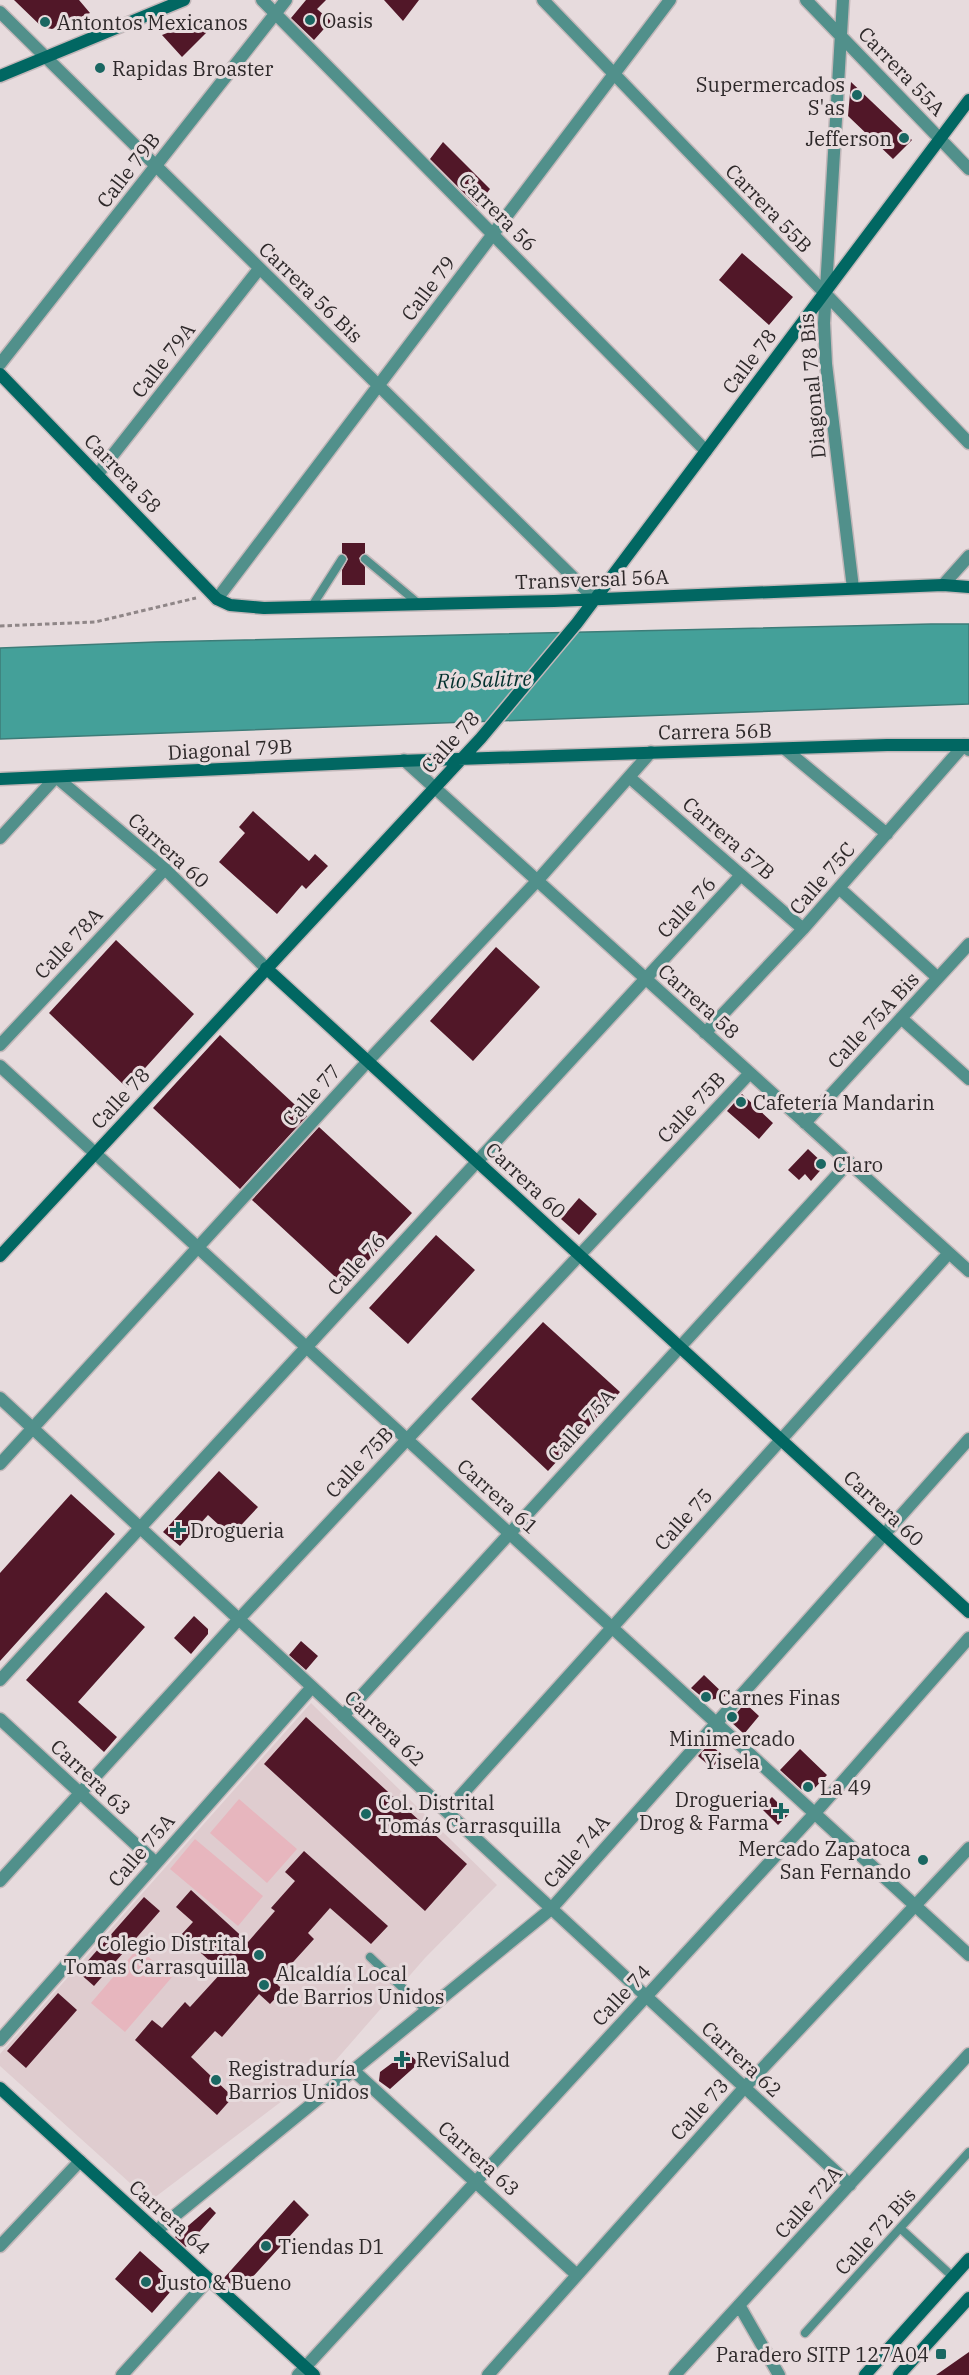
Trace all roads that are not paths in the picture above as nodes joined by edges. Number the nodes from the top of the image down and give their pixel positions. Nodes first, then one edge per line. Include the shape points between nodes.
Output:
1 (184, 0) edge
2 (262, 0) edge
3 (286, 0) edge
4 (543, 0) edge
5 (670, 0) edge
6 (806, 0) edge
7 (843, 0) edge
8 (0, 12) edge
9 (276, 13) junction
10 (841, 36) junction
11 (44, 58) junction
12 (614, 74) junction
13 (0, 76) edge
14 (969, 100) edge
15 (940, 139) junction
16 (155, 167) junction
17 (969, 169) edge
18 (493, 234) junction
19 (259, 269) junction
20 (824, 294) junction
21 (0, 364) edge
22 (0, 374) edge
23 (378, 386) junction
24 (969, 443) edge
25 (706, 451) junction
26 (97, 475) junction
27 (969, 556) edge
28 (342, 559) dead end
29 (365, 559) dead end
30 (943, 585) junction
31 (969, 587) edge
32 (853, 588) junction
33 (217, 599) junction
34 (595, 599) junction
35 (419, 604) junction
36 (312, 606) junction
37 (967, 747) edge
38 (785, 749) junction
39 (651, 752) junction
40 (462, 759) junction
41 (404, 760) junction
42 (56, 777) junction
43 (629, 777) junction
44 (0, 779) edge
45 (434, 789) junction
46 (887, 834) junction
47 (0, 838) edge
48 (165, 869) junction
49 (741, 875) junction
50 (537, 881) junction
51 (839, 888) junction
52 (803, 929) junction
53 (969, 944) edge
54 (266, 968) junction
55 (938, 978) junction
56 (646, 979) junction
57 (902, 1018) junction
58 (705, 1033) junction
59 (0, 1045) edge
60 (368, 1061) junction
61 (0, 1066) edge
62 (750, 1073) junction
63 (969, 1080) edge
64 (805, 1123) junction
65 (95, 1154) junction
66 (476, 1160) junction
67 (849, 1162) junction
68 (199, 1249) junction
69 (949, 1253) junction
70 (0, 1256) edge
71 (580, 1256) junction
72 (969, 1271) edge
73 (679, 1346) junction
74 (306, 1347) junction
75 (0, 1398) edge
76 (33, 1428) junction
77 (780, 1439) junction
78 (969, 1439) edge
79 (407, 1440) junction
80 (0, 1464) edge
81 (139, 1527) junction
82 (510, 1533) junction
83 (883, 1533) junction
84 (969, 1612) edge
85 (239, 1619) junction
86 (612, 1627) junction
87 (969, 1638) edge
88 (0, 1680) edge
89 (312, 1687) junction
90 (343, 1716) junction
91 (0, 1719) edge
92 (715, 1722) junction
93 (81, 1794) junction
94 (447, 1811) junction
95 (815, 1813) junction
96 (969, 1848) edge
97 (156, 1863) junction
98 (0, 1881) edge
99 (915, 1906) junction
100 (551, 1909) junction
101 (969, 1954) edge
102 (370, 1957) dead end
103 (646, 1997) junction
104 (427, 2011) junction
105 (0, 2040) edge
106 (969, 2054) edge
107 (354, 2071) junction
108 (0, 2088) edge
109 (744, 2088) junction
110 (969, 2152) edge
111 (80, 2161) junction
112 (476, 2183) junction
113 (850, 2185) junction
114 (900, 2228) junction
115 (156, 2230) junction
116 (0, 2246) edge
117 (969, 2259) edge
118 (577, 2275) junction
119 (953, 2277) junction
120 (209, 2279) junction
121 (969, 2298) edge
122 (739, 2305) junction
123 (805, 2332) dead end
124 (306, 2372) edge
125 (122, 2375) edge
126 (488, 2375) edge
127 (675, 2375) edge
128 (779, 2375) edge
129 (865, 2375) edge
130 (899, 2375) edge

1 - 11 street
2 - 9 street, Carrera 56
3 - 9 street, Calle 79B
4 - 12 street, Carrera 55B
5 - 12 street, Calle 79
6 - 10 street, Carrera 55A
7 - 10 street, Diagonal 78 Bis
8 - 11 street, Carrera 56 Bis
9 - 16 street, Calle 79B
9 - 18 street, Carrera 56
10 - 15 street, Carrera 55A
10 - 20 street, Diagonal 78 Bis
11 - 13 street
11 - 16 street, Carrera 56 Bis
12 - 18 street, Calle 79
12 - 20 street, Carrera 55B
14 - 15 street, Calle 78
15 - 17 street, Carrera 55A
15 - 20 street, Calle 78
16 - 19 street, Carrera 56 Bis
16 - 21 street, Calle 79B
18 - 23 street, Calle 79
18 - 25 street, Carrera 56
19 - 23 street, Carrera 56 Bis
19 - 26 street, Calle 79A
20 - 24 street, Carrera 55B
20 - 25 street, Calle 78
20 - 32 street, Diagonal 78 Bis via 826,364
22 - 26 street, Carrera 58
23 - 33 street, Calle 79
23 - 34 street, Carrera 56 Bis
25 - 34 street, Calle 78
26 - 33 street, Carrera 58
27 - 30 street
28 - 36 lane
29 - 35 lane
30 - 31 street, Transversal 56A
30 - 32 street, Transversal 56A
32 - 34 street, Transversal 56A
33 - 36 street, Transversal 56A via 244,607
34 - 35 street, Transversal 56A
34 - 40 street, Calle 78
35 - 36 street, Transversal 56A
37 - 38 street, Carrera 56B
37 - 46 street, Calle 75C
38 - 39 street, Carrera 56B
38 - 46 street
39 - 40 street, Carrera 56B
39 - 43 street, Calle 77
40 - 41 street, Diagonal 79B
40 - 45 street, Calle 78
41 - 42 street, Diagonal 79B
41 - 45 street, Carrera 58
42 - 44 street, Diagonal 79B
42 - 47 street
42 - 48 street, Carrera 60
43 - 49 street, Carrera 57B
43 - 50 street, Calle 77
45 - 50 street, Carrera 58
45 - 54 street, Calle 78
46 - 51 street, Calle 75C
48 - 54 street, Carrera 60
48 - 59 street, Calle 78A
49 - 52 street, Carrera 57B
49 - 56 street, Calle 76
50 - 56 street, Carrera 58
50 - 60 street, Calle 77
51 - 52 street, Calle 75C
51 - 55 street
52 - 58 street, Calle 75C
53 - 55 street, Calle 75A Bis
54 - 60 street, Carrera 60
54 - 65 street, Calle 78
55 - 57 street, Calle 75A Bis
56 - 58 street, Carrera 58
56 - 66 street, Calle 76
57 - 63 street
57 - 64 street, Calle 75A Bis
58 - 62 street, Carrera 58
60 - 66 street, Carrera 60
60 - 68 street, Calle 77
61 - 65 street, Carrera 61
62 - 64 street, Carrera 58
62 - 71 street, Calle 75B
64 - 67 street, Carrera 58
65 - 68 street, Carrera 61
65 - 70 street, Calle 78
66 - 71 street, Carrera 60
66 - 74 street, Calle 76
67 - 69 street, Carrera 58
67 - 73 street, Calle 75A
68 - 74 street, Carrera 61
68 - 76 street, Calle 77
69 - 72 street, Carrera 58
69 - 77 street, Calle 75
71 - 73 street, Carrera 60
71 - 79 street, Calle 75B
73 - 77 street, Carrera 60
73 - 82 street, Calle 75A
74 - 79 street, Carrera 61
74 - 81 street, Calle 76
75 - 76 street, Carrera 62
76 - 80 street, Calle 77
76 - 81 street, Carrera 62
77 - 83 street, Carrera 60
77 - 86 street, Calle 75
78 - 83 street, Calle 74A
79 - 82 street, Carrera 61
79 - 85 street, Calle 75B
81 - 85 street, Carrera 62
81 - 88 street, Calle 76
82 - 86 street, Carrera 61
82 - 90 street, Calle 75A
83 - 84 street, Carrera 60
83 - 92 street, Calle 74A
85 - 89 street, Carrera 62
85 - 93 street, Calle 75B
86 - 92 street, Carrera 61
86 - 94 street, Calle 75
87 - 95 street, Calle 74
89 - 90 street, Carrera 62
89 - 97 street, Calle 75A
90 - 94 street, Carrera 62
91 - 93 street, Carrera 63
92 - 95 street, Carrera 61
92 - 100 street, Calle 74A
93 - 97 street, Carrera 63
93 - 98 street, Calle 75B
94 - 100 street, Carrera 62
95 - 99 street, Carrera 61
95 - 103 street, Calle 74
96 - 99 street, Calle 73
97 - 105 street, Calle 75A
99 - 101 street, Carrera 61
99 - 109 street, Calle 73
100 - 103 street, Carrera 62
100 - 104 street, Calle 74A
102 - 104 lane
103 - 109 street, Carrera 62
103 - 112 street, Calle 74
104 - 107 street, Calle 74A
106 - 113 street, Calle 72A
107 - 112 street, Carrera 63
107 - 115 street, Calle 74A
108 - 111 street, Carrera 64
109 - 113 street, Carrera 62
109 - 118 street, Calle 73
110 - 114 lane, Calle 72 Bis
111 - 115 street, Carrera 64
111 - 116 street
112 - 118 street, Carrera 63
112 - 124 street, Calle 74
113 - 122 street, Calle 72A
114 - 119 lane
114 - 123 lane, Calle 72 Bis
115 - 120 street, Carrera 64
117 - 119 street
118 - 126 street, Calle 73
119 - 129 street
120 - 124 street, Carrera 64
120 - 125 street
121 - 130 street
122 - 127 street, Calle 72A
122 - 128 street

